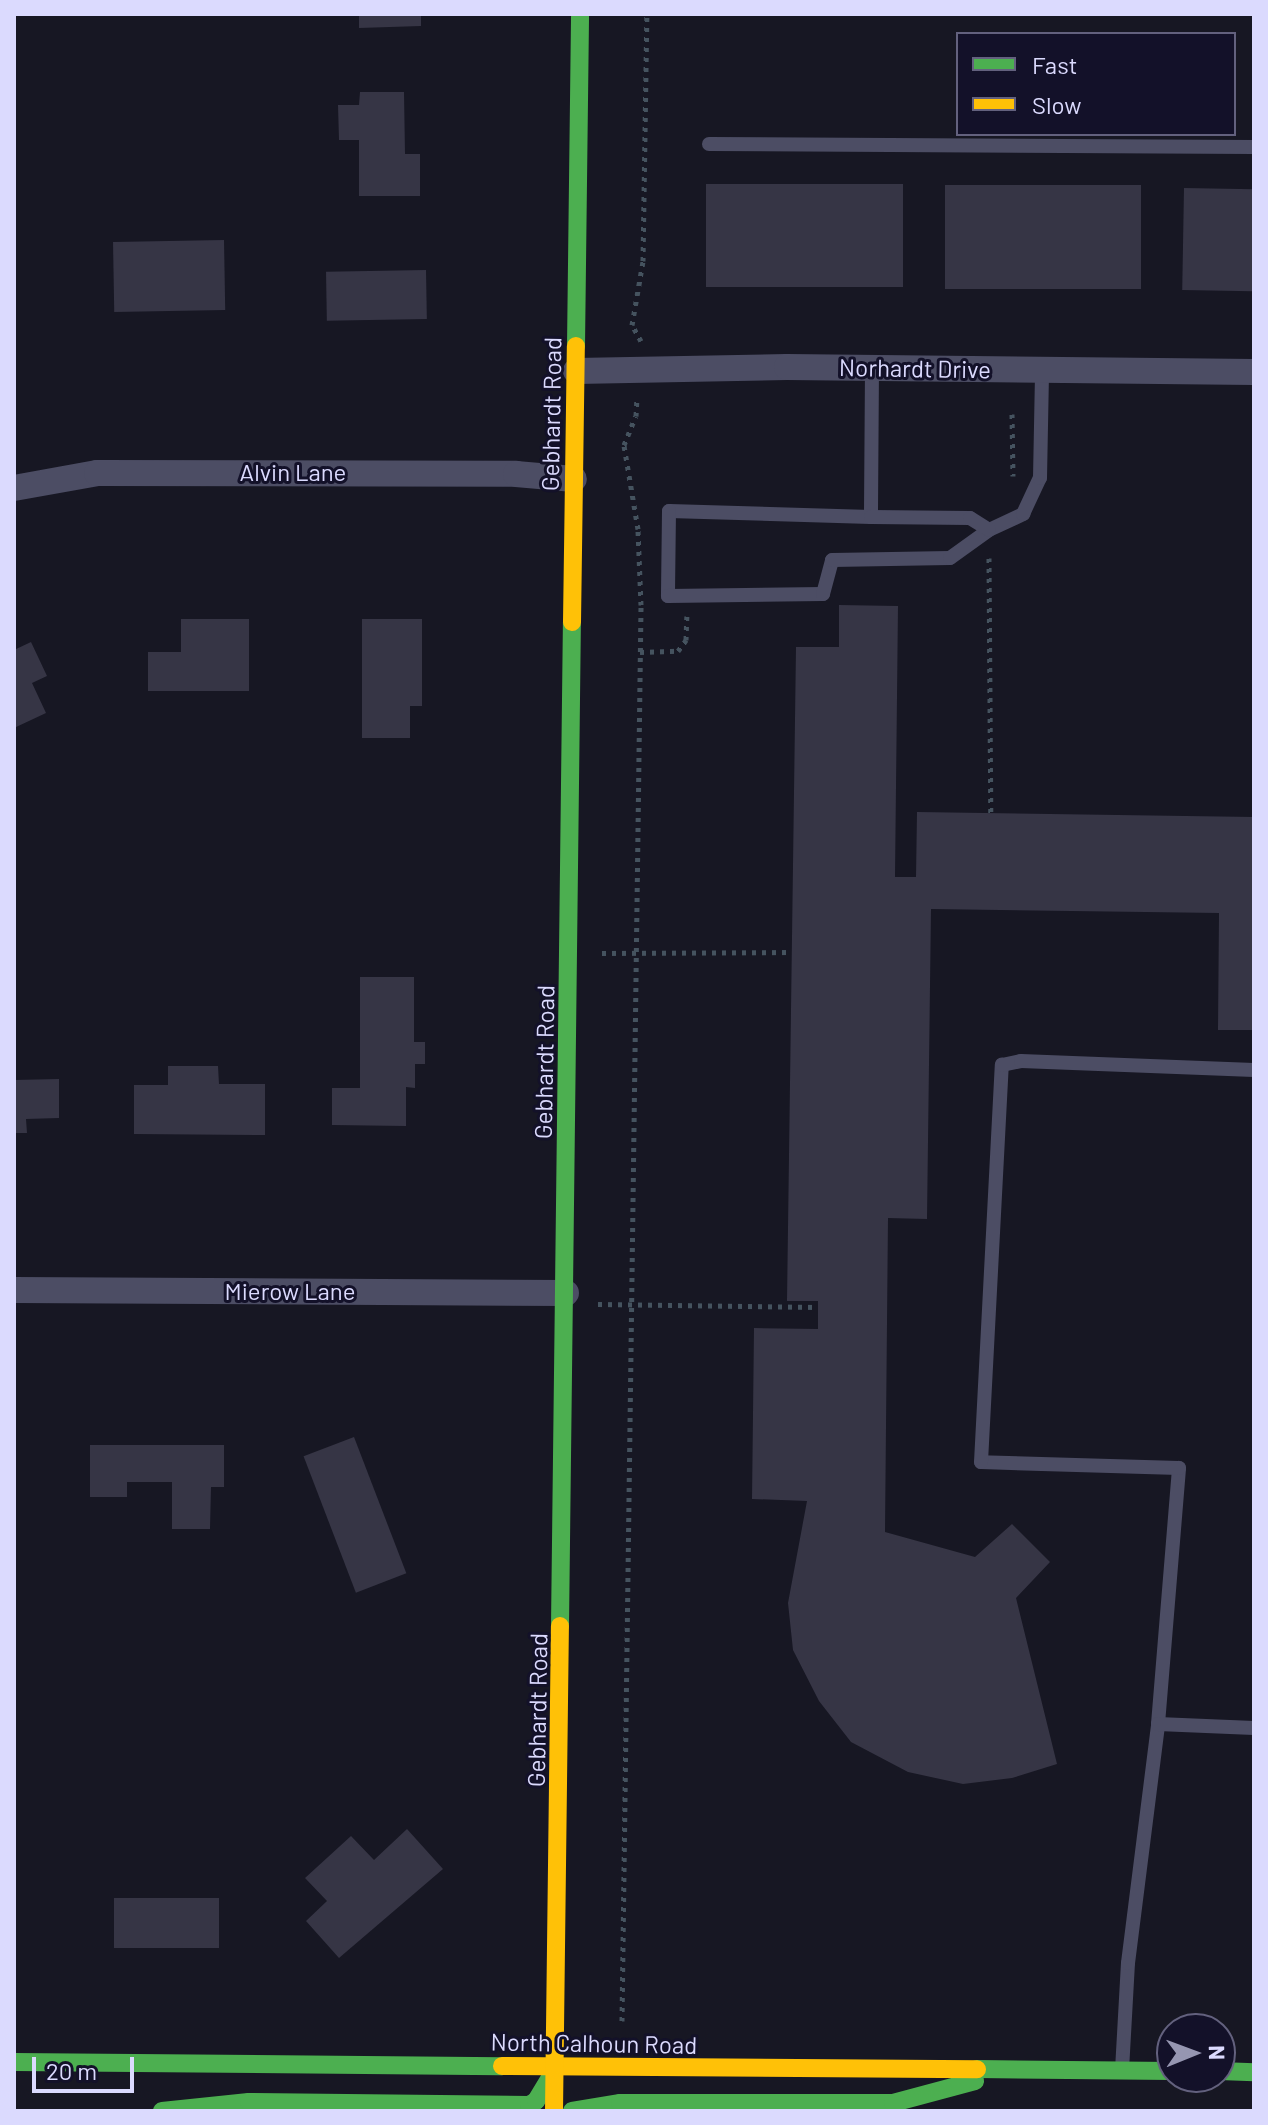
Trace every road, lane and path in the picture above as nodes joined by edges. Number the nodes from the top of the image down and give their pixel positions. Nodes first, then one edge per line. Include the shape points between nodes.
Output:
1 (580, 14) edge
2 (647, 14) edge
3 (709, 144) dead end
4 (1254, 147) edge
5 (639, 368) junction
6 (872, 368) junction
7 (1042, 370) junction
8 (576, 371) junction
9 (1254, 372) edge
10 (1012, 414) dead end
11 (574, 479) junction
12 (1013, 482) dead end
13 (14, 488) edge
14 (871, 517) junction
15 (989, 530) junction
16 (688, 596) junction
17 (640, 652) junction
18 (991, 813) dead end
19 (792, 952) dead end
20 (569, 953) junction
21 (637, 953) junction
22 (1254, 1070) edge
23 (14, 1290) edge
24 (566, 1298) junction
25 (632, 1305) junction
26 (818, 1307) dead end
27 (1158, 1724) junction
28 (1254, 1728) edge
29 (622, 2021) dead end
30 (14, 2062) edge
31 (556, 2068) junction
32 (1012, 2070) junction
33 (1122, 2071) junction
34 (1156, 2071) edge
35 (162, 2111) edge
36 (554, 2111) edge
37 (572, 2111) edge

1 - 8 street, Gebhardt Road
2 - 5 path via 643,261 632,325 641,340
3 - 4 lane
5 - 6 street, Norhardt Drive
5 - 8 street, Norhardt Drive
5 - 17 path via 636,416 624,445 640,550
6 - 7 street, Norhardt Drive
6 - 14 lane
7 - 9 street, Norhardt Drive
7 - 15 lane via 1040,478 1023,514
8 - 11 street, Gebhardt Road
10 - 12 path
11 - 13 street, Alvin Lane via 516,474 97,473
11 - 20 street, Gebhardt Road
14 - 15 lane via 970,518
14 - 16 lane via 669,511 668,596
15 - 16 lane via 950,558 832,560 823,594
15 - 18 path
16 - 17 path via 686,640 678,651
17 - 21 path
19 - 21 path
20 - 21 path
20 - 24 street, Gebhardt Road
21 - 25 path
22 - 27 lane via 1021,1061 1002,1065 981,1462 1179,1468
23 - 24 street, Mierow Lane
24 - 25 path
24 - 31 street, Gebhardt Road
25 - 26 path
25 - 29 path
27 - 28 lane
27 - 33 lane via 1128,1963
30 - 31 street, North Calhoun Road
31 - 32 street, North Calhoun Road
31 - 35 street via 529,2105 249,2102
31 - 36 street, Gebhardt Road
32 - 33 street, North Calhoun Road
32 - 37 street via 893,2103 620,2103
33 - 34 street, North Calhoun Road

